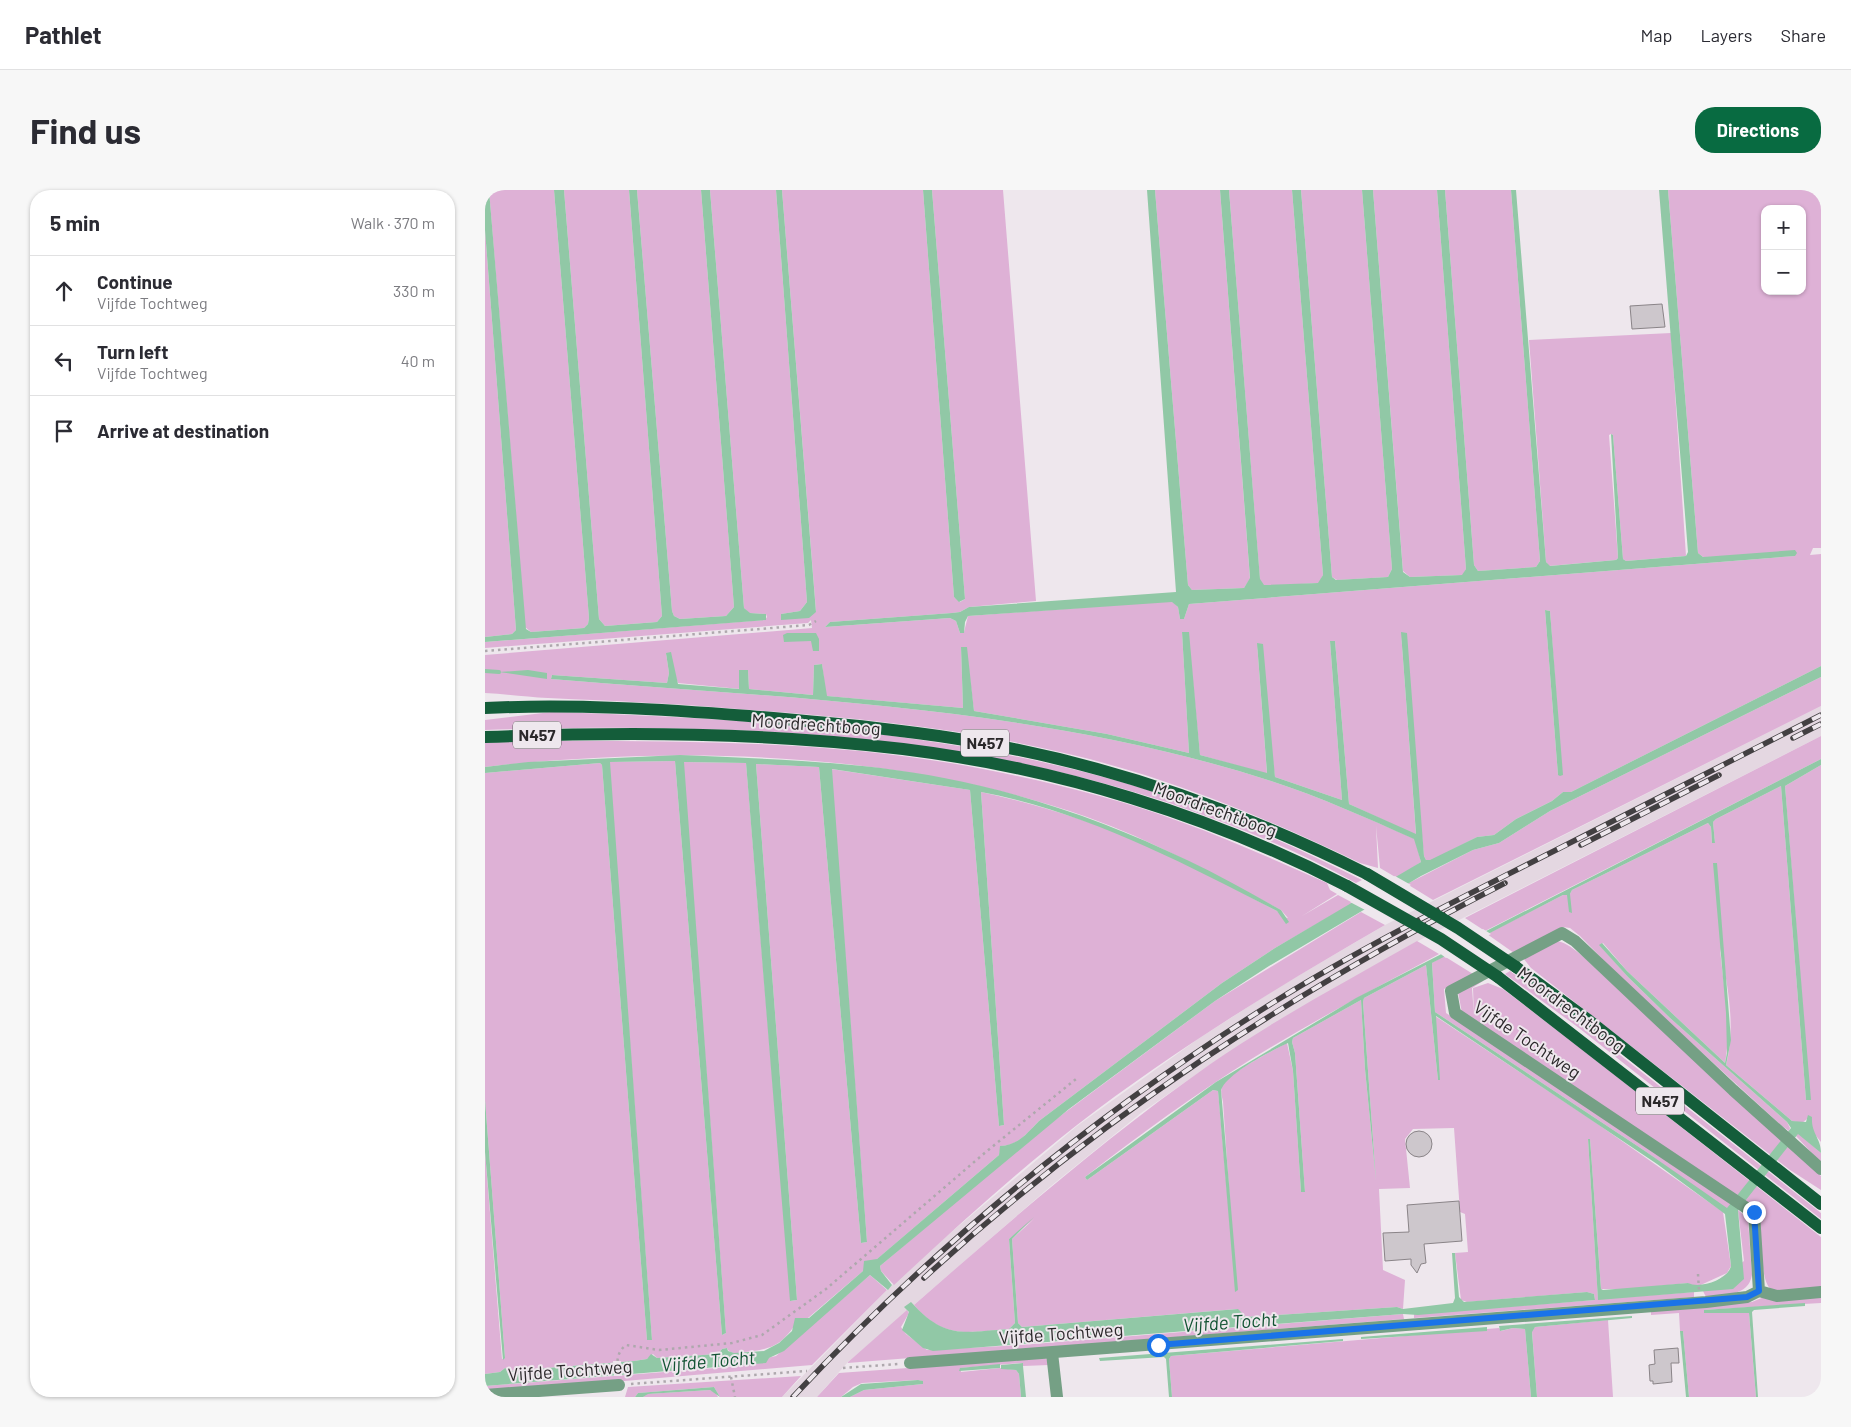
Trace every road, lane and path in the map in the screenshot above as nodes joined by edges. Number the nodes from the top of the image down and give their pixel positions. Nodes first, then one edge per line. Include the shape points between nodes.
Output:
1 (816, 621) dead end
2 (485, 651) edge
3 (485, 708) edge
4 (485, 737) edge
5 (1076, 1079) dead end
6 (1821, 1169) edge
7 (1821, 1204) edge
8 (1821, 1228) edge
9 (1698, 1274) dead end
10 (1759, 1291) junction
11 (1821, 1292) edge
12 (1700, 1295) dead end
13 (1052, 1353) junction
14 (910, 1363) joint
15 (843, 1368) dead end
16 (807, 1371) dead end
17 (731, 1376) junction
18 (619, 1380) junction
19 (485, 1395) edge
20 (735, 1397) edge
21 (1057, 1397) edge

1 - 2 path via 809,625
3 - 7 main road, Moordrechtboog / N457, bridge via 582,706 907,731 995,745 1082,765 1207,804 1299,840 1367,874 1458,928 1587,1019
4 - 8 main road, Moordrechtboog / N457, bridge via 588,734 739,737 903,749 1075,782 1147,803 1299,861 1441,939 1498,976
5 - 18 path via 826,1289 762,1335 732,1343 659,1350 626,1345 620,1350 617,1361
6 - 10 street, Vijfde Tochtweg via 1575,941 1562,933 1451,991 1455,1013 1754,1212
9 - 12 path
10 - 11 street, Vijfde Tochtweg via 1777,1296
10 - 13 street, Vijfde Tochtweg via 1747,1297 1706,1302
13 - 14 street, Vijfde Tochtweg
13 - 21 street
14 - 15 path
16 - 17 path, Vijfde Tochtweg
17 - 18 path, Vijfde Tochtweg
17 - 20 path
18 - 19 street, Vijfde Tochtweg

